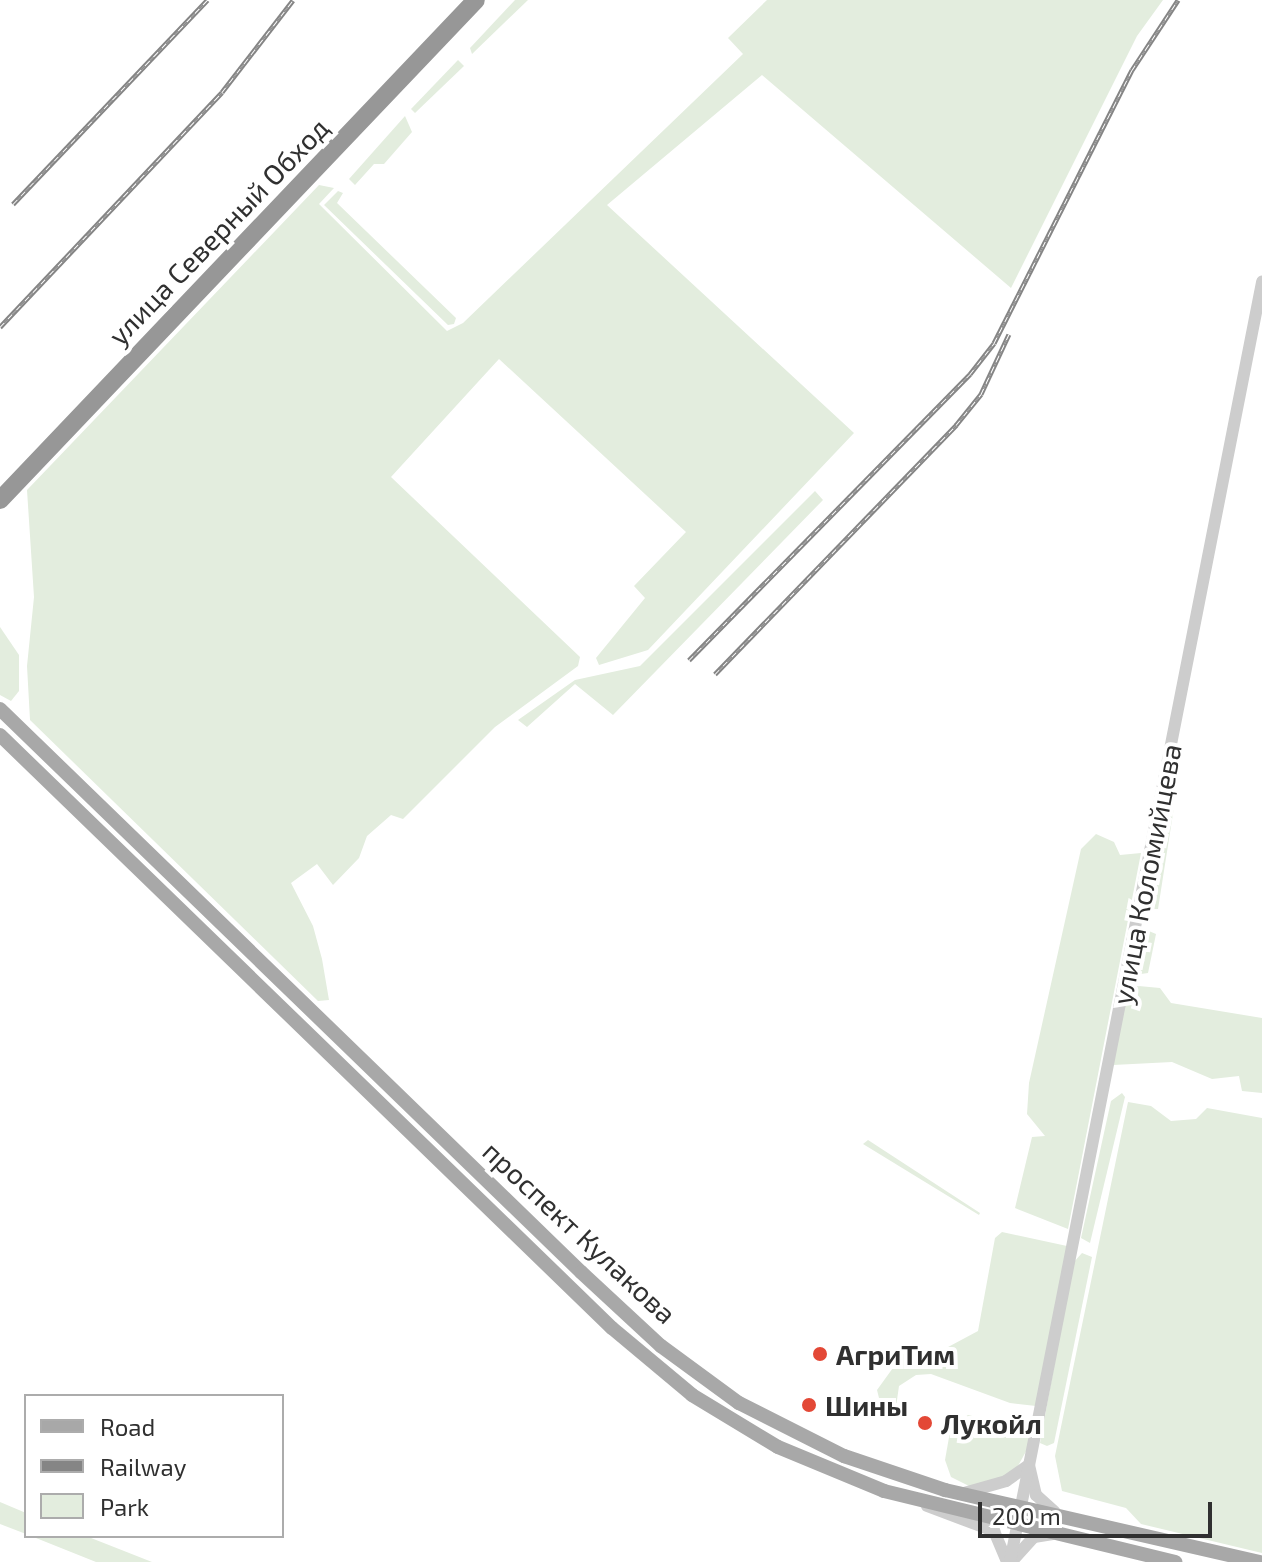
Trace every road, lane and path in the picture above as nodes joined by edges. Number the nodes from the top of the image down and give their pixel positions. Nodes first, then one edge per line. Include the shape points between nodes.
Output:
1 (476, 0) edge
2 (1262, 282) edge
3 (0, 500) edge
4 (0, 709) edge
5 (0, 735) edge
6 (1029, 1465) junction
7 (960, 1494) junction
8 (920, 1502) junction
9 (1021, 1507) junction
10 (1055, 1512) junction
11 (1018, 1525) junction
12 (1057, 1533) junction
13 (1010, 1562) edge
14 (1175, 1562) edge
15 (1260, 1562) edge

1 - 3 highway, улица Северный Обход
2 - 6 street, улица Коломийцева
4 - 7 main road, проспект Кулакова via 661,1346 739,1403 790,1431
5 - 8 main road, проспект Кулакова via 662,1372 778,1447
6 - 7 street via 1006,1481
6 - 9 street, улица Коломийцева
6 - 10 street via 1036,1495
7 - 9 main road, проспект Кулакова
8 - 11 main road, проспект Кулакова
8 - 13 street via 994,1531
9 - 10 main road, проспект Кулакова
9 - 11 street, улица Коломийцева
10 - 15 main road, проспект Кулакова
11 - 12 main road, проспект Кулакова
11 - 13 street, улица Коломийцева
12 - 13 street via 1034,1537
12 - 14 main road, проспект Кулакова

